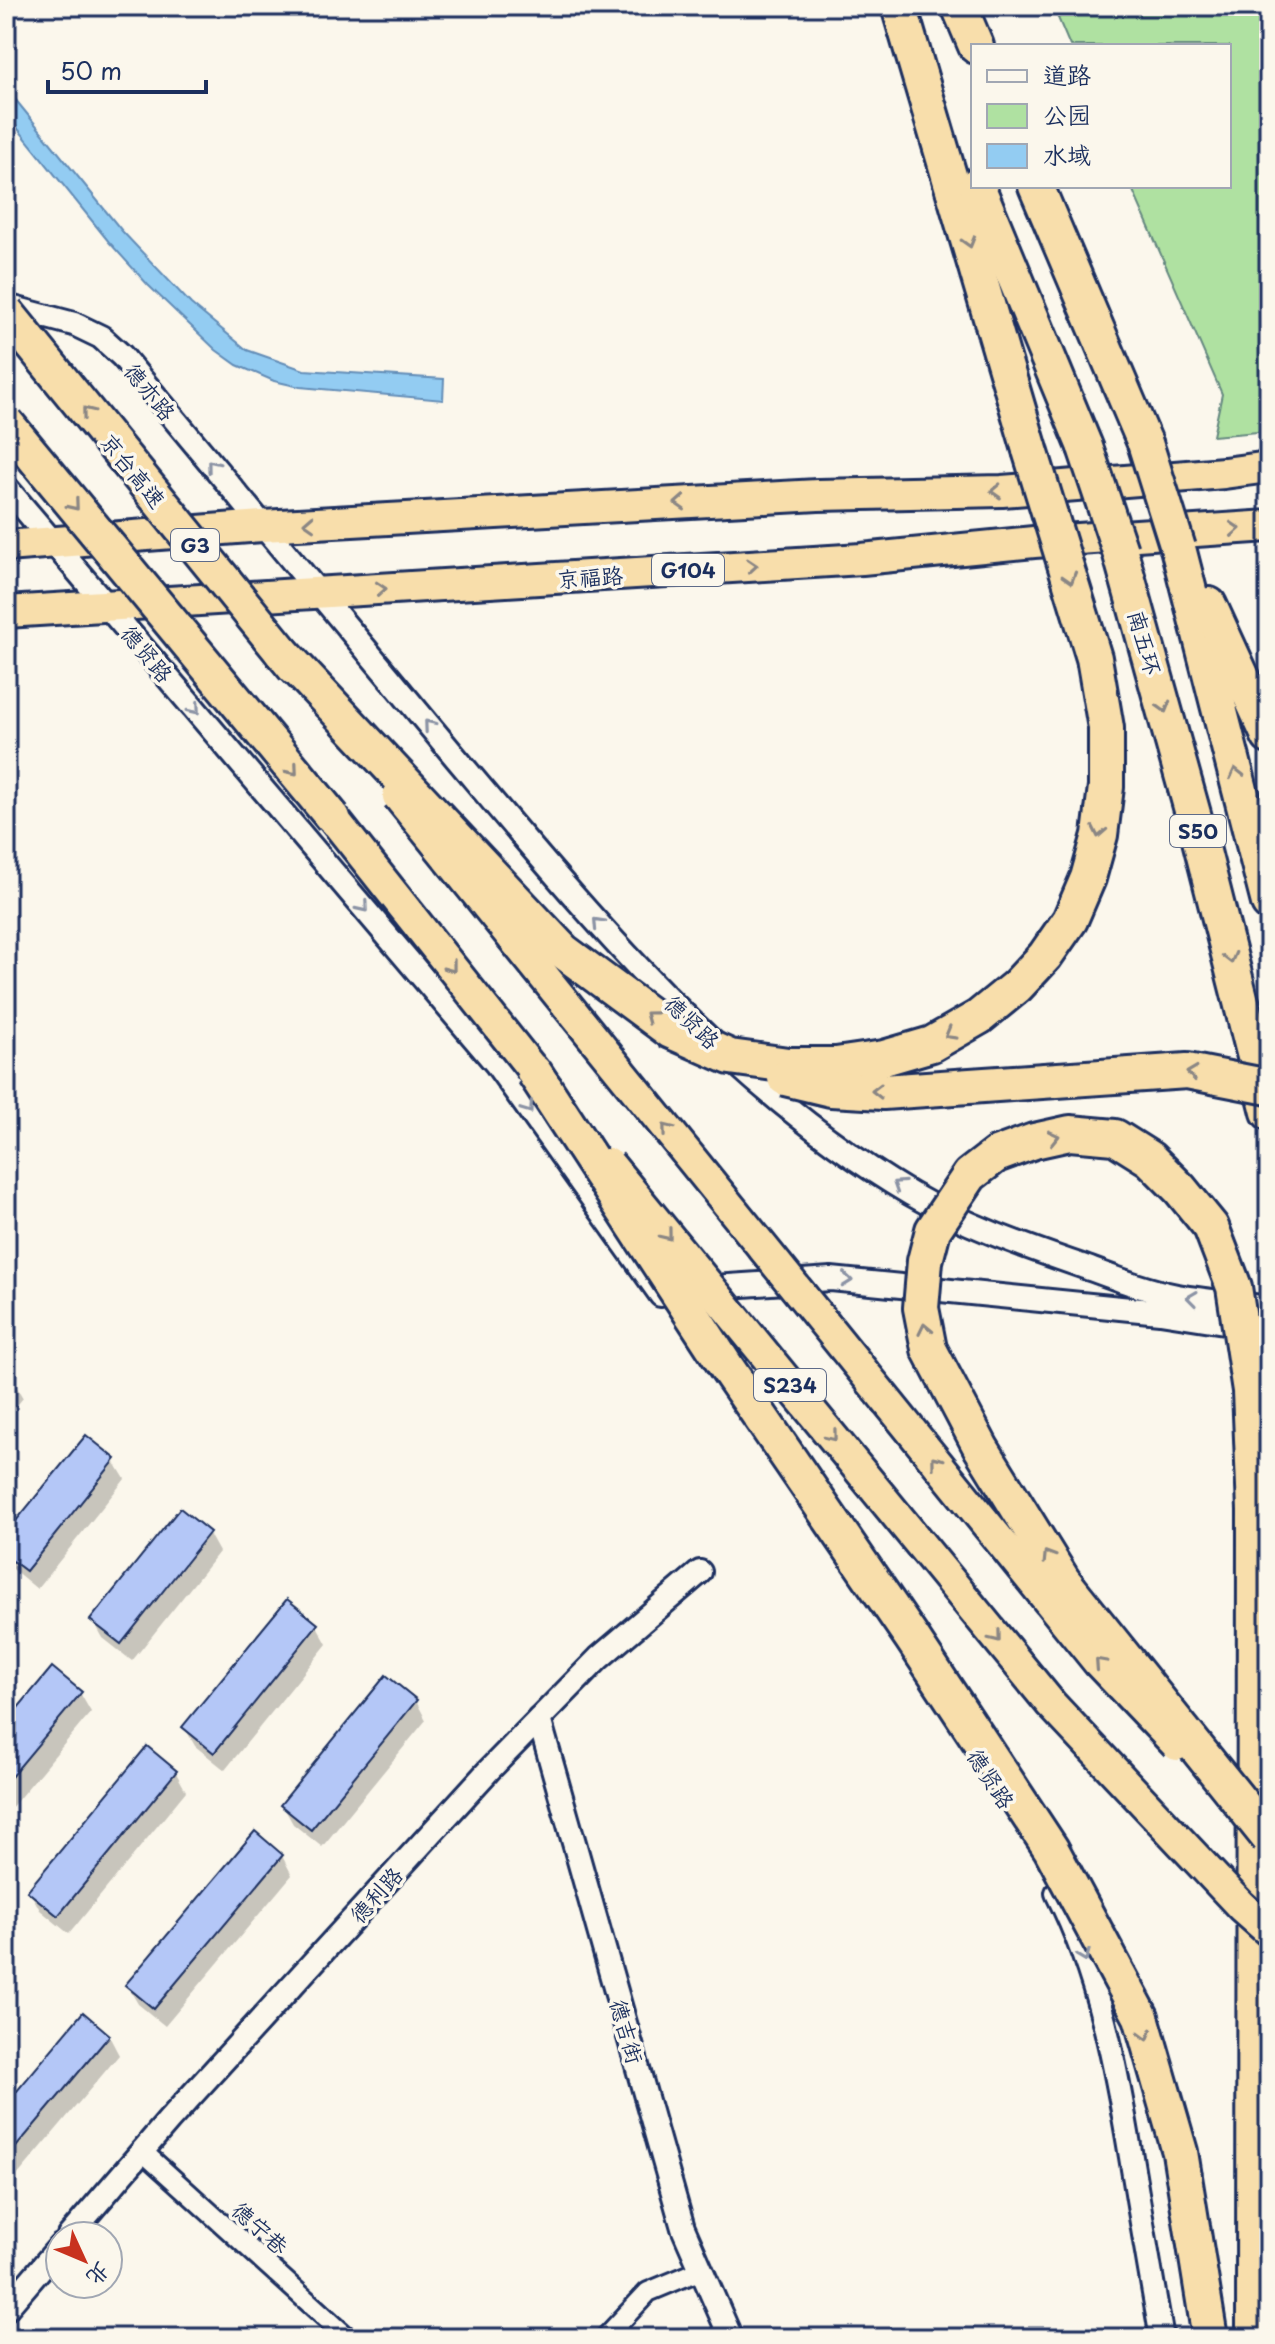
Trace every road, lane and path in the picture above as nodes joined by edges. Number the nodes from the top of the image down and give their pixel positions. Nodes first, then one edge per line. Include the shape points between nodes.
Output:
1 (901, 6) edge
2 (959, 6) edge
3 (975, 44) edge
4 (971, 171) edge
5 (978, 188) edge
6 (1037, 188) edge
7 (6, 309) edge
8 (6, 423) edge
9 (1269, 467) edge
10 (6, 487) edge
11 (262, 526) junction
12 (1269, 526) edge
13 (54, 543) junction
14 (6, 546) edge
15 (1178, 548) junction
16 (317, 593) junction
17 (107, 606) junction
18 (6, 612) edge
19 (281, 651) junction
20 (1269, 736) edge
21 (383, 777) joint
22 (333, 818) joint
23 (1269, 903) edge
24 (730, 1057) junction
25 (534, 1072) junction
26 (1269, 1087) edge
27 (1269, 1112) edge
28 (657, 1291) junction
29 (1269, 1308) edge
30 (1269, 1329) edge
31 (700, 1572) dead end
32 (539, 1719) junction
33 (1269, 1840) edge
34 (1269, 1931) edge
35 (142, 2151) junction
36 (83, 2220) edge
37 (44, 2265) edge
38 (701, 2270) junction
39 (6, 2309) edge
40 (348, 2338) edge
41 (605, 2338) edge
42 (731, 2338) edge
43 (1162, 2338) edge
44 (1210, 2338) edge
45 (1254, 2338) edge

1 - 4 highway
1 -> 24 highway, bridge via 1094,658 1106,728 1100,835 1070,920 1017,986 979,1017 932,1044 884,1058 788,1065
2 - 3 highway
5 -> 27 highway, 南五环 / S50, bridge via 1085,447 1120,551
6 - 15 highway, S50, bridge via 1145,443
11 -> 7 street, 德亦路 via 101,337 74,324
19 -> 7 highway, 京台高速 / G3, bridge
8 -> 22 highway, bridge
9 -> 11 highway via 1002,491 818,495
10 - 13 street
11 - 13 highway
11 - 16 street, 德贤路
16 -> 12 highway, 京福路 / G104 via 862,559
13 - 14 highway
13 - 17 street, 德贤路
15 - 20 highway
23 -> 15 highway, S50
16 - 17 highway, 京福路 / G104
29 -> 16 street, 德贤路 via 1174,1295 1008,1241 913,1195 773,1097 662,992 559,880
17 - 18 highway, 京福路 / G104
17 -> 28 street, 德贤路 via 497,1065
19 - 21 highway, 京台高速 / G3, bridge
24 -> 19 highway, bridge via 671,1031 563,951
33 -> 21 highway, S234, bridge via 1098,1662
22 -> 25 highway, S234, bridge
26 -> 24 highway, bridge via 1187,1071 883,1092 831,1089
25 -> 34 highway, S234, bridge via 1051,1704
25 -> 44 highway, bridge via 1051,1849 1141,2017 1180,2152
28 -> 30 street via 831,1279 1160,1312
28 -> 43 street, 德贤路 via 832,1536 952,1717 1022,1825 1067,1912 1104,2016
31 - 32 street, 德利路 via 599,1658
32 - 35 street, 德利路
32 - 38 street, 德吉街 via 683,2228
33 -> 45 highway, bridge via 1063,1581 981,1448 929,1349 921,1308 933,1230 970,1175 996,1155 1034,1141 1070,1133 1115,1137 1150,1159 1211,1227 1237,1302 1250,1391 1255,1510
35 - 36 street, 德利路
35 - 40 street, 德宁巷
37 - 39 street
38 - 41 street via 648,2292
38 - 42 street, 德吉街

